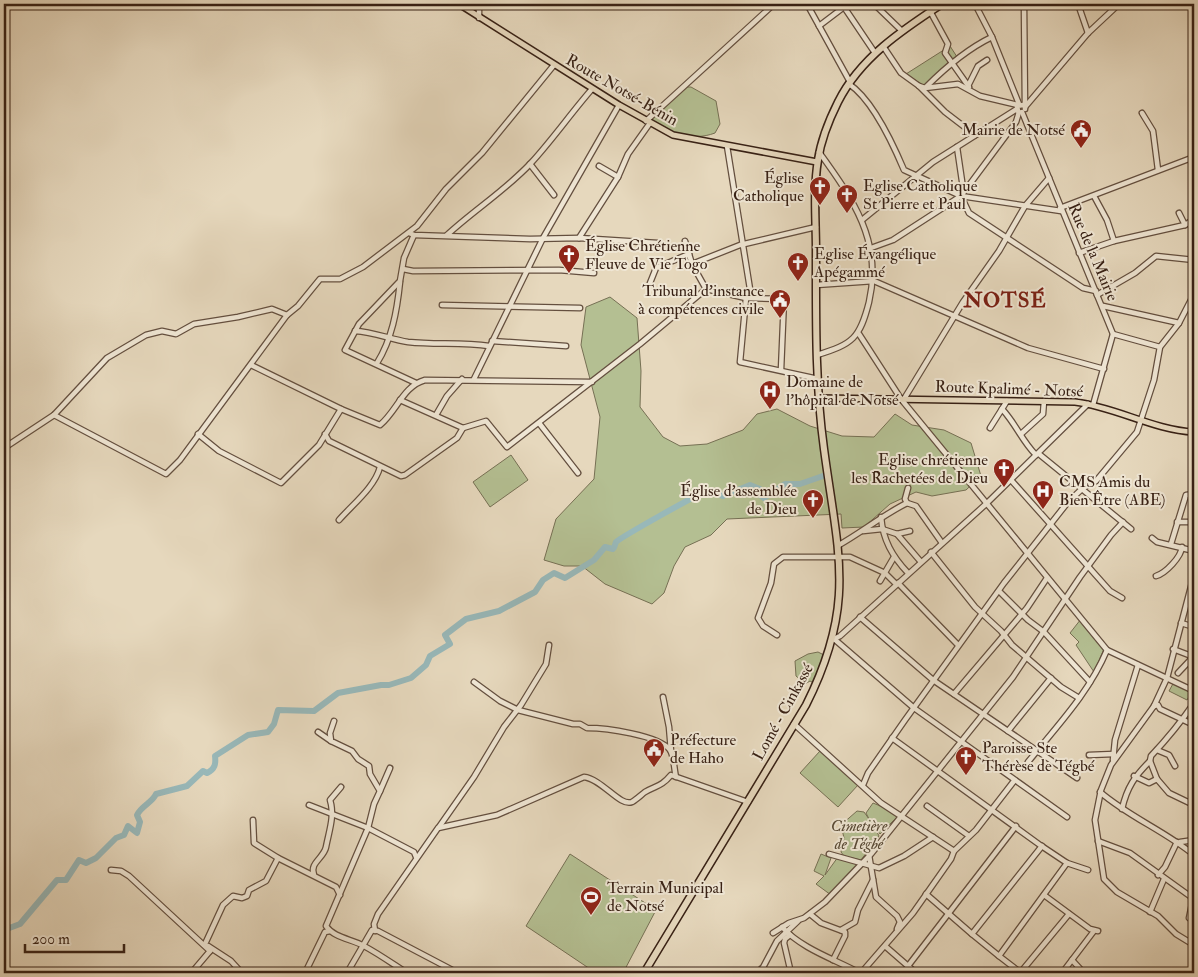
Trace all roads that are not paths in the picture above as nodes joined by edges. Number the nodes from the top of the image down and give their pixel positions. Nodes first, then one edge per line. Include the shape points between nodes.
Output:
1 (459, 4) edge
2 (479, 4) edge
3 (774, 4) edge
4 (807, 4) edge
5 (874, 4) edge
6 (926, 4) edge
7 (942, 4) edge
8 (975, 4) edge
9 (1024, 4) edge
10 (1078, 4) edge
11 (1119, 4) edge
12 (846, 6) edge
13 (931, 11) junction
14 (479, 18) junction
15 (820, 26) junction
16 (902, 31) junction
17 (1088, 33) junction
18 (992, 37) junction
19 (883, 46) junction
20 (875, 53) junction
21 (987, 60) dead end
22 (952, 63) junction
23 (554, 65) junction
24 (849, 83) junction
25 (916, 84) junction
26 (926, 88) junction
27 (970, 88) junction
28 (592, 89) junction
29 (619, 105) junction
30 (1020, 108) junction
31 (1142, 113) dead end
32 (648, 122) junction
33 (975, 135) junction
34 (727, 146) junction
35 (957, 147) junction
36 (819, 152) junction
37 (1194, 157) edge
38 (817, 162) junction
39 (530, 164) junction
40 (599, 166) dead end
41 (1158, 170) junction
42 (618, 177) junction
43 (917, 177) junction
44 (1048, 178) junction
45 (554, 195) dead end
46 (961, 196) junction
47 (1094, 196) junction
48 (1024, 206) junction
49 (1061, 210) junction
50 (1179, 213) dead end
51 (1194, 219) edge
52 (862, 220) junction
53 (1185, 225) junction
54 (816, 227) junction
55 (411, 234) junction
56 (447, 235) junction
57 (543, 238) junction
58 (579, 238) junction
59 (1006, 238) junction
60 (1114, 241) junction
61 (685, 242) dead end
62 (658, 243) dead end
63 (743, 245) junction
64 (871, 248) junction
65 (1079, 253) junction
66 (689, 254) junction
67 (1194, 260) edge
68 (692, 264) junction
69 (402, 269) junction
70 (525, 272) junction
71 (594, 273) dead end
72 (400, 281) junction
73 (874, 282) junction
74 (650, 283) dead end
75 (816, 285) junction
76 (706, 289) junction
77 (1097, 293) junction
78 (1194, 294) edge
79 (746, 298) junction
80 (442, 305) dead end
81 (511, 306) junction
82 (1102, 306) junction
83 (580, 308) dead end
84 (287, 315) junction
85 (955, 318) junction
86 (1179, 323) junction
87 (355, 331) junction
88 (859, 334) junction
89 (1113, 334) junction
90 (391, 339) junction
91 (492, 341) junction
92 (489, 346) junction
93 (566, 346) dead end
94 (1160, 347) junction
95 (817, 354) junction
96 (377, 364) junction
97 (251, 365) junction
98 (1104, 369) junction
99 (781, 370) junction
100 (462, 378) junction
101 (474, 379) junction
102 (818, 379) junction
103 (592, 382) junction
104 (416, 383) junction
105 (818, 398) junction
106 (903, 399) junction
107 (400, 400) junction
108 (1007, 401) junction
109 (1044, 402) junction
110 (1090, 405) junction
111 (341, 409) junction
112 (1002, 409) junction
113 (54, 415) junction
114 (436, 415) junction
115 (1141, 421) junction
116 (539, 423) junction
117 (463, 428) junction
118 (990, 428) dead end
119 (1194, 432) edge
120 (198, 434) junction
121 (326, 434) junction
122 (1021, 434) junction
123 (4, 448) edge
124 (1037, 455) junction
125 (380, 467) junction
126 (578, 473) dead end
127 (1011, 480) junction
128 (908, 488) dead end
129 (1084, 488) junction
130 (1194, 494) edge
131 (907, 503) junction
132 (986, 504) junction
133 (881, 517) junction
134 (339, 520) dead end
135 (1123, 522) junction
136 (1176, 522) junction
137 (1051, 525) junction
138 (1132, 528) dead end
139 (1194, 528) edge
140 (882, 529) junction
141 (863, 531) junction
142 (910, 531) dead end
143 (897, 534) junction
144 (1152, 538) dead end
145 (942, 543) junction
146 (1170, 544) junction
147 (839, 546) junction
148 (1182, 547) junction
149 (1194, 551) edge
150 (931, 552) junction
151 (1027, 555) junction
152 (894, 557) junction
153 (840, 558) junction
154 (921, 562) junction
155 (1160, 565) dead end
156 (1088, 566) junction
157 (1164, 571) junction
158 (884, 573) junction
159 (908, 573) junction
160 (1194, 575) edge
161 (1156, 576) dead end
162 (1047, 578) junction
163 (880, 581) dead end
164 (897, 583) junction
165 (1193, 584) edge
166 (999, 591) junction
167 (1122, 598) dead end
168 (1065, 599) junction
169 (982, 614) junction
170 (1022, 614) junction
171 (860, 617) junction
172 (1181, 623) junction
173 (1194, 627) edge
174 (1044, 632) junction
175 (1003, 634) junction
176 (777, 635) dead end
177 (834, 638) junction
178 (549, 645) dead end
179 (958, 645) junction
180 (1173, 649) junction
181 (1107, 650) junction
182 (1194, 657) edge
183 (1028, 658) junction
184 (1138, 665) junction
185 (1178, 673) dead end
186 (1051, 678) junction
187 (1167, 678) junction
188 (933, 680) junction
189 (474, 682) dead end
190 (1090, 682) junction
191 (1194, 691) edge
192 (954, 694) junction
193 (663, 698) dead end
194 (1079, 698) junction
195 (1194, 703) edge
196 (1154, 706) junction
197 (914, 708) junction
198 (518, 710) junction
199 (983, 713) junction
200 (1175, 716) junction
201 (334, 721) dead end
202 (1183, 721) junction
203 (794, 724) junction
204 (1177, 724) junction
205 (1194, 725) edge
206 (1008, 731) junction
207 (318, 732) dead end
208 (892, 738) junction
209 (331, 741) junction
210 (960, 742) junction
211 (1157, 750) junction
212 (671, 751) junction
213 (1037, 752) junction
214 (1090, 754) dead end
215 (1116, 755) junction
216 (1150, 761) junction
217 (1028, 762) dead end
218 (1175, 766) dead end
219 (390, 768) dead end
220 (938, 769) junction
221 (676, 776) junction
222 (1134, 776) junction
223 (1077, 778) dead end
224 (1157, 779) junction
225 (1014, 781) junction
226 (863, 784) junction
227 (341, 787) dead end
228 (380, 791) junction
229 (1100, 792) junction
230 (748, 802) junction
231 (309, 804) dead end
232 (1194, 805) edge
233 (926, 806) dead end
234 (992, 809) junction
235 (1122, 809) junction
236 (902, 814) junction
237 (333, 815) junction
238 (1067, 816) dead end
239 (253, 820) dead end
240 (1016, 826) junction
241 (368, 828) junction
242 (438, 828) junction
243 (969, 836) junction
244 (933, 837) junction
245 (1194, 840) edge
246 (1098, 841) junction
247 (1178, 842) junction
248 (1042, 846) junction
249 (954, 851) junction
250 (829, 854) dead end
251 (1194, 855) edge
252 (869, 856) junction
253 (416, 857) junction
254 (278, 858) junction
255 (862, 863) junction
256 (1067, 863) junction
257 (872, 865) junction
258 (111, 870) dead end
259 (1088, 870) dead end
260 (314, 875) junction
261 (1158, 875) junction
262 (874, 879) junction
263 (1164, 879) junction
264 (926, 894) junction
265 (340, 895) junction
266 (1044, 895) junction
267 (1194, 899) edge
268 (1150, 912) junction
269 (810, 914) junction
270 (948, 914) junction
271 (1069, 914) junction
272 (1194, 920) edge
273 (784, 929) junction
274 (841, 930) junction
275 (897, 930) junction
276 (376, 931) junction
277 (330, 932) junction
278 (773, 933) dead end
279 (972, 934) junction
280 (790, 935) junction
281 (205, 944) junction
282 (362, 945) junction
283 (885, 946) junction
284 (1194, 946) edge
285 (210, 951) junction
286 (999, 956) junction
287 (833, 960) junction
288 (1072, 960) junction
289 (908, 966) junction
290 (760, 971) edge
291 (187, 973) edge
292 (242, 973) edge
293 (305, 973) edge
294 (348, 973) edge
295 (407, 973) edge
296 (458, 973) edge
297 (644, 973) edge
298 (770, 973) edge
299 (791, 973) edge
300 (860, 973) edge
301 (916, 973) edge
302 (1020, 973) edge
303 (1062, 973) edge
304 (1084, 973) edge

1 - 14 main road, Route Notsé-Bénin
2 - 14 street
3 - 32 street
4 - 15 street
5 - 16 street
6 - 13 street
7 - 13 highway, Lomé - Cinkassé
8 - 18 street, Rue de la Mairie
9 - 30 street
10 - 17 street
11 - 17 street
12 - 15 street
12 - 20 street
13 - 16 highway, Lomé - Cinkassé
13 - 22 street via 948,44 945,53
14 - 23 main road, Route Notsé-Bénin
15 - 24 street
16 - 19 highway, Lomé - Cinkassé
17 - 30 street
18 - 22 street via 970,48
18 - 30 street, Rue de la Mairie
19 - 20 highway, Lomé - Cinkassé
19 - 25 street via 901,74
20 - 24 highway, Lomé - Cinkassé
21 - 27 street via 978,66
22 - 26 street
22 - 27 street
23 - 28 main road, Route Notsé-Bénin
23 - 55 street via 482,152 446,188
24 - 36 highway, Lomé - Cinkassé via 832,114
24 - 43 street via 858,90 891,141 904,170
25 - 26 street
25 - 33 street
26 - 27 street via 958,84
27 - 30 street via 980,96
28 - 29 main road, Route Notsé-Bénin
28 - 39 street
29 - 32 main road, Route Notsé-Bénin
29 - 57 street
30 - 33 street
30 - 44 street, Rue de la Mairie
30 - 46 street via 1016,122
31 - 41 street via 1153,131
32 - 34 main road, Route Notsé-Bénin via 682,138
32 - 42 street
33 - 35 street
34 - 38 main road, Route Notsé-Bénin
34 - 63 street
35 - 43 street
35 - 46 street via 963,188
36 - 38 highway, Lomé - Cinkassé
36 - 52 street
37 - 41 street
38 - 54 highway, Lomé - Cinkassé
39 - 45 street
39 - 56 street
40 - 42 street
41 - 47 street
42 - 58 street
43 - 46 street
43 - 52 street
44 - 48 street
44 - 49 street, Rue de la Mairie
46 - 48 street
46 - 59 street via 970,213
46 - 64 street via 893,240
47 - 49 street
47 - 60 street
48 - 49 street
48 - 59 street
49 - 65 street, Rue de la Mairie
50 - 53 street
51 - 53 street
52 - 64 street
53 - 60 street
54 - 63 street
54 - 75 highway, Lomé - Cinkassé
55 - 56 street
55 - 69 street
55 - 84 street via 340,279 320,279
56 - 57 street
57 - 58 street
57 - 70 street
58 - 62 street
59 - 77 street via 1083,288
59 - 85 street
60 - 65 street
61 - 66 street
63 - 68 street
63 - 79 street via 750,289
64 - 73 street
65 - 77 street, Rue de la Mairie
66 - 68 street
66 - 74 street via 656,268
67 - 77 street via 1156,256 1136,273
68 - 76 street
69 - 70 street
69 - 72 street
70 - 71 street
70 - 81 street
72 - 87 street
72 - 90 street via 398,305 390,329
73 - 75 street
73 - 85 street
73 - 88 street
75 - 95 highway, Lomé - Cinkassé
76 - 79 street
76 - 103 street
77 - 82 street, Rue de la Mairie
78 - 86 street
79 - 99 street via 740,362
79 - 99 street via 784,299
80 - 81 street
81 - 83 street
81 - 91 street
82 - 86 street
82 - 89 street, Rue de la Mairie
84 - 97 street
84 - 113 street via 272,309 194,324 176,334 162,331 146,336 107,358
85 - 98 street via 1028,348
85 - 106 street
86 - 94 street
87 - 90 street
87 - 96 street via 345,350
88 - 95 street via 844,345
88 - 106 street
89 - 94 street
89 - 98 street
90 - 92 street via 436,345 463,342
90 - 96 street
91 - 92 street
91 - 93 street
92 - 101 street
94 - 115 street
95 - 102 highway, Lomé - Cinkassé
96 - 104 street
97 - 111 street
97 - 120 street
98 - 110 street
99 - 102 street
100 - 101 street
100 - 104 street
100 - 114 street
101 - 103 street
102 - 105 highway, Lomé - Cinkassé
103 - 116 street
104 - 107 street
105 - 106 main road, Route Kpalimé - Notsé
105 - 147 highway, Lomé - Cinkassé
106 - 108 main road, Route Kpalimé - Notsé
106 - 132 street
107 - 111 street via 380,424
107 - 114 street
108 - 109 main road, Route Kpalimé - Notsé
108 - 112 street
109 - 110 main road, Route Kpalimé - Notsé
109 - 122 street via 1043,414
110 - 115 main road, Route Kpalimé - Notsé
110 - 124 street
111 - 121 street
112 - 118 street
112 - 122 street
113 - 120 street via 166,474
113 - 123 street
114 - 117 street
115 - 119 main road, Route Kpalimé - Notsé via 1175,431
115 - 129 street via 1137,432 1110,466
116 - 117 street via 507,448 486,421
116 - 126 street
117 - 125 street via 457,438 405,475
120 - 121 street via 220,451 281,483 314,451
121 - 125 street via 330,440
122 - 124 street via 1022,440
124 - 127 street
124 - 129 street
125 - 134 street
127 - 132 street
127 - 137 street
128 - 131 street
129 - 135 street
129 - 137 street via 1068,502
130 - 136 street via 1186,495
131 - 133 street
131 - 145 street via 916,506
132 - 145 street
132 - 151 street
133 - 140 street
133 - 141 street
135 - 138 street
135 - 156 street
136 - 139 street via 1190,522
136 - 146 street
137 - 151 street
137 - 156 street
140 - 141 street
140 - 143 street
140 - 152 street
141 - 147 street
142 - 143 street
143 - 154 street
144 - 146 street
145 - 150 street
146 - 148 street
147 - 153 highway, Lomé - Cinkassé
148 - 149 street
148 - 157 street via 1179,558
150 - 154 street
150 - 169 street
151 - 162 street
151 - 166 street
152 - 158 street
152 - 159 street
153 - 158 street via 850,557
153 - 176 street via 784,557 777,560 758,618 762,626
153 - 177 highway, Lomé - Cinkassé via 840,605
154 - 159 street
155 - 157 street
156 - 167 street via 1110,591
156 - 168 street
157 - 161 street
158 - 163 street
158 - 164 street
159 - 164 street
160 - 165 street
162 - 168 street
162 - 170 street
164 - 171 street
164 - 179 street
165 - 172 street
166 - 169 street
166 - 170 street
168 - 174 street
168 - 181 street
169 - 175 street
169 - 179 street
170 - 174 street
170 - 175 street
171 - 177 street
171 - 188 street
172 - 173 street
172 - 180 street
174 - 183 street
174 - 190 street
175 - 183 street
175 - 192 street
177 - 197 street
177 - 203 highway, Lomé - Cinkassé via 822,674
178 - 198 street via 546,664
179 - 188 street
180 - 182 street
180 - 187 street
181 - 184 street
181 - 190 street
182 - 185 street
183 - 186 street
183 - 199 street
184 - 187 street
184 - 215 street via 1115,740
186 - 194 street
186 - 206 street
187 - 191 street
187 - 196 street
188 - 192 street
188 - 197 street
189 - 198 street
190 - 194 street
192 - 199 street
193 - 212 street via 670,726
194 - 213 street
195 - 202 street
196 - 200 street
196 - 215 street
197 - 208 street
197 - 210 street
198 - 212 street via 587,728 646,737
198 - 242 street
199 - 206 street
199 - 210 street
200 - 202 street
200 - 204 street
201 - 209 street
202 - 204 street
202 - 205 street
203 - 226 street
203 - 230 highway, Lomé - Cinkassé
204 - 211 street
206 - 213 street
207 - 209 street
208 - 220 street
208 - 226 street
209 - 228 street via 352,751 369,766
210 - 220 street
210 - 225 street
211 - 216 street
211 - 218 street via 1169,754
212 - 221 street
213 - 217 street
213 - 223 street
214 - 215 street
215 - 229 street
216 - 222 street
216 - 224 street
219 - 228 street
220 - 234 street
220 - 236 street
221 - 230 street
221 - 242 street via 671,775 663,785 630,802 619,799 593,778 584,777 496,815
222 - 224 street via 1149,783
222 - 235 street
224 - 232 street via 1169,793
225 - 234 street
225 - 238 street
226 - 236 street via 881,803
227 - 237 street via 330,800
228 - 241 street
229 - 235 street
229 - 246 street via 1095,820
230 - 297 highway, Lomé - Cinkassé
231 - 237 street
233 - 243 street
234 - 240 street
234 - 243 street
235 - 247 street
236 - 244 street
236 - 252 street
237 - 241 street
237 - 260 street via 326,847 312,870
239 - 254 street via 254,843
240 - 248 street
240 - 270 street
241 - 253 street via 414,852
241 - 265 street
242 - 253 street
243 - 249 street
244 - 249 street
244 - 257 street via 883,866
245 - 247 street
246 - 261 street via 1130,853
246 - 268 street via 1104,879 1117,892
247 - 251 street
247 - 261 street via 1166,867
248 - 256 street
248 - 279 street
249 - 264 street
250 - 255 street
252 - 255 street
252 - 257 street
253 - 276 street via 378,914 374,924
254 - 260 street
254 - 281 street via 266,880 249,890 247,896 233,896 223,905
255 - 257 street
255 - 269 street
256 - 259 street
256 - 266 street
257 - 262 street
258 - 281 street via 129,876
260 - 265 street via 336,887
261 - 263 street
262 - 274 street via 855,922
262 - 275 street via 876,897 899,919
263 - 267 street
263 - 268 street
264 - 270 street
264 - 275 street
265 - 277 street via 326,926
266 - 271 street
266 - 286 street
267 - 272 street via 1189,918
268 - 284 street
269 - 273 street
269 - 274 street via 821,923
270 - 279 street
270 - 289 street
271 - 288 street via 1096,931
271 - 302 street
273 - 278 street
273 - 280 street
273 - 290 street
274 - 287 street via 845,936
275 - 283 street
276 - 282 street via 372,930
276 - 296 street
277 - 282 street
277 - 293 street via 325,932 319,941
279 - 286 street
280 - 287 street
280 - 299 street via 784,943
281 - 285 street
282 - 294 street
282 - 295 street
283 - 289 street
283 - 300 street
285 - 291 street
285 - 292 street via 208,946 231,961
286 - 302 street
287 - 300 street
288 - 303 street
288 - 304 street
289 - 301 street
290 - 298 street

